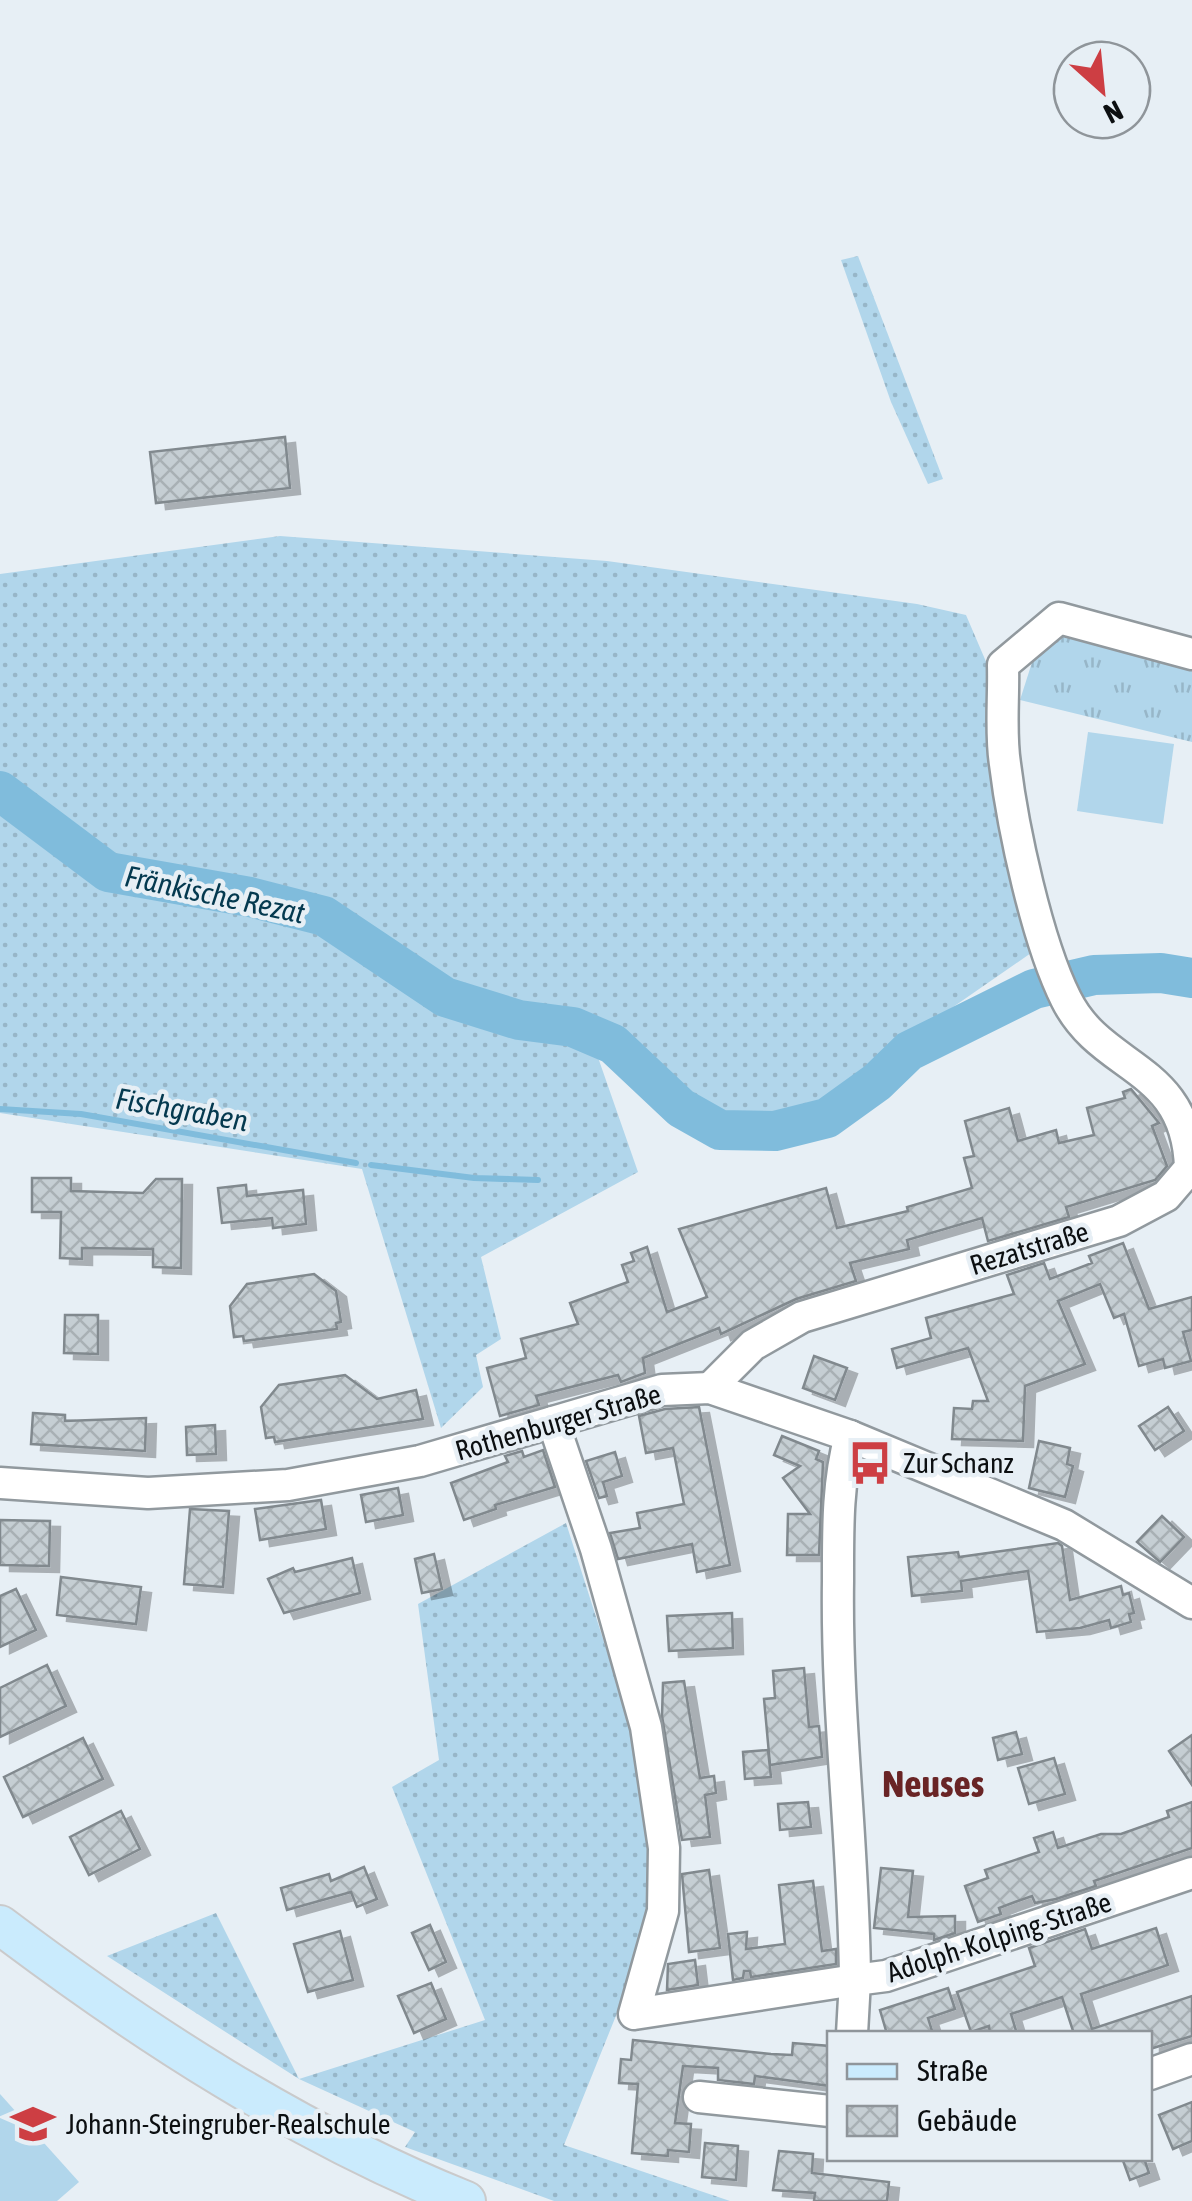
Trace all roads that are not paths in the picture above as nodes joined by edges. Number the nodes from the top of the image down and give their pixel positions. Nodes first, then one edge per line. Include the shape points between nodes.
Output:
1 (1192, 654) edge
2 (710, 1388) junction
3 (552, 1422) junction
4 (850, 1436) junction
5 (0, 1483) edge
6 (1192, 1604) edge
7 (1192, 1873) edge
8 (0, 1925) edge
9 (855, 1980) junction
10 (852, 2031) edge
11 (1192, 2059) edge
12 (1152, 2073) edge
13 (699, 2097) dead end
14 (827, 2111) edge
15 (466, 2201) edge

1 - 2 street, Rezatstraße via 1059,618 1003,666 1004,763 1044,938 1066,1000 1094,1040 1122,1054 1165,1094 1189,1134 1190,1168 1166,1196 1120,1221 802,1316 753,1345
2 - 3 street, Rothenburger Straße via 662,1390
2 - 4 street, Rothenburger Straße
3 - 5 street, Rothenburger Straße via 420,1461 288,1485 148,1493
3 - 9 street via 646,1727 664,1848 663,1911 634,2014
4 - 6 street, Rothenburger Straße via 1064,1524
4 - 9 street via 839,1477 836,1664
7 - 9 street, Adolph-Kolping-Straße via 886,1976
8 - 15 main road via 184,2054 347,2146
9 - 10 street, Adolph-Kolping-Straße
11 - 12 street
13 - 14 street

